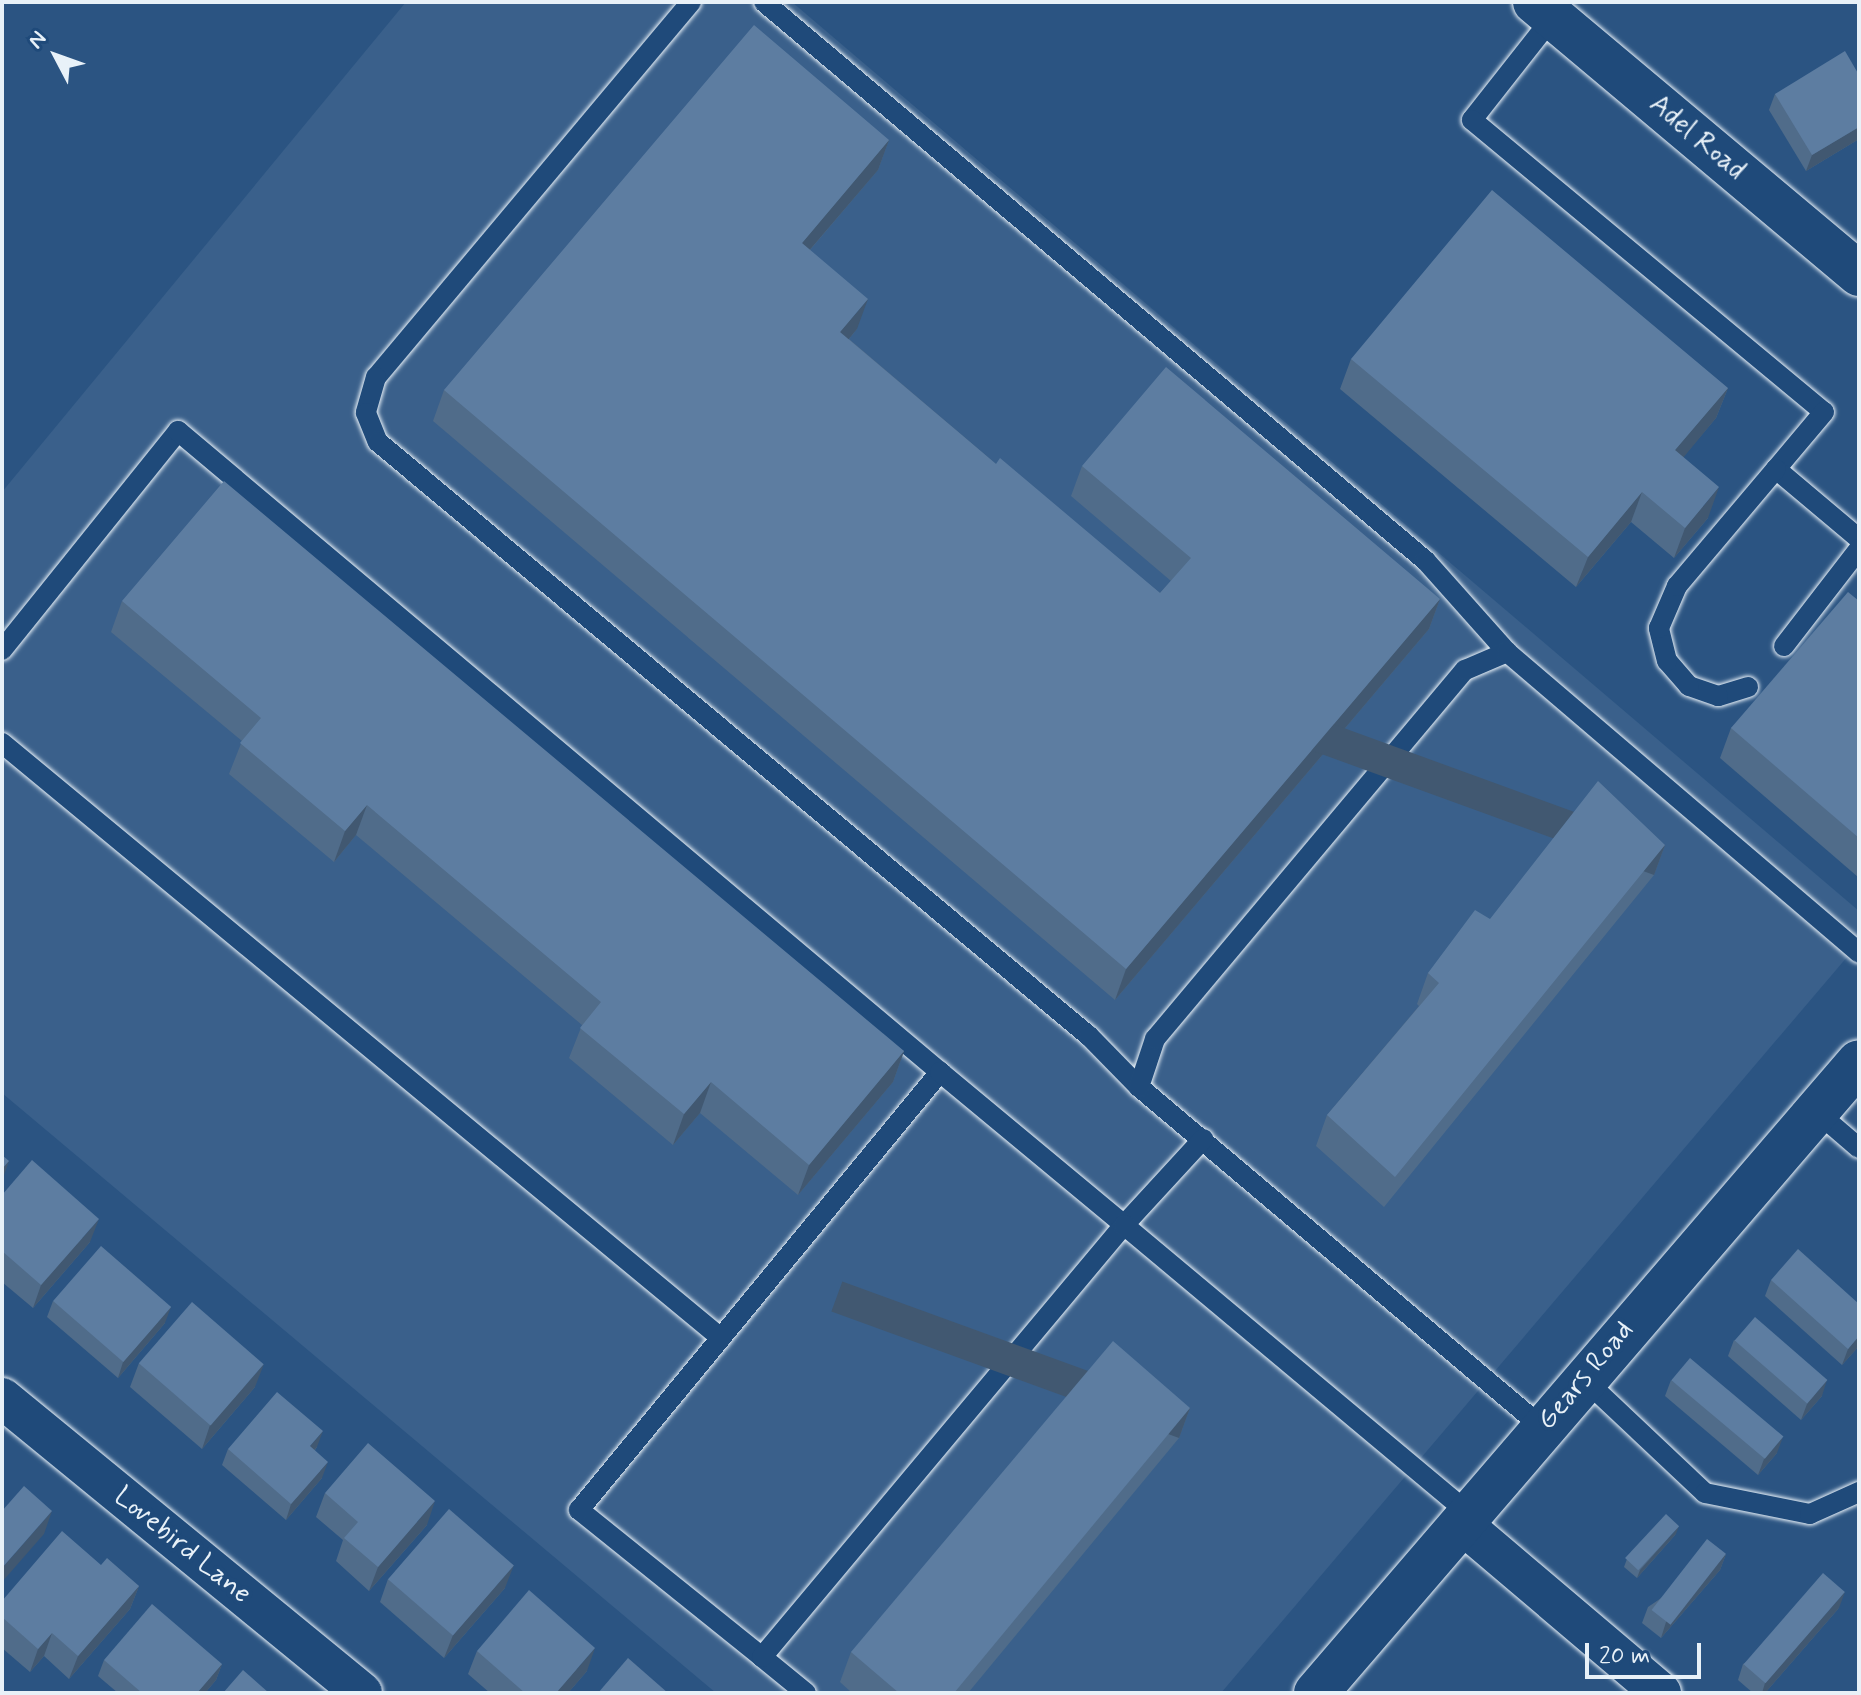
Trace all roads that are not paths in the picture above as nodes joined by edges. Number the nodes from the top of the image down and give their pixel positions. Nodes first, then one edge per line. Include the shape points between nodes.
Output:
1 (691, 2) edge
2 (764, 2) edge
3 (1544, 10) edge
4 (1859, 274) edge
5 (1776, 469) junction
6 (1859, 539) edge
7 (1859, 549) edge
8 (1784, 646) dead end
9 (2, 650) edge
10 (1507, 652) junction
11 (1748, 687) dead end
12 (2, 743) edge
13 (1859, 953) edge
14 (1859, 1062) edge
15 (940, 1072) junction
16 (1139, 1087) junction
17 (1817, 1112) junction
18 (1203, 1139) junction
19 (1859, 1148) edge
20 (1124, 1225) junction
21 (721, 1338) junction
22 (1584, 1379) junction
23 (2, 1398) edge
24 (1543, 1428) junction
25 (1859, 1492) edge
26 (1466, 1519) junction
27 (762, 1657) junction
28 (362, 1693) edge
29 (806, 1693) edge
30 (1316, 1693) edge
31 (1661, 1693) edge

1 - 16 lane via 376,377 366,413 378,442 1089,1036
2 - 10 lane via 1426,561
3 - 4 main road, Adel Road
3 - 5 lane via 1472,120 1824,412
5 - 6 lane
5 - 11 lane via 1677,586 1659,628 1667,661 1689,686 1718,696
7 - 8 lane
9 - 15 lane via 178,431
10 - 13 lane
10 - 16 lane via 1465,670 1155,1039
12 - 21 lane
14 - 17 main road, Gears Road
15 - 20 lane
15 - 21 lane
16 - 18 lane
17 - 19 lane
17 - 22 main road, Gears Road
18 - 20 lane
18 - 24 lane
20 - 26 lane
20 - 27 lane
21 - 27 lane via 579,1510
22 - 24 main road, Gears Road
22 - 25 lane via 1705,1493 1810,1514
23 - 28 street, Lovebird Lane
24 - 26 main road, Gears Road
26 - 30 main road, Gears Road
26 - 31 street
27 - 29 lane

